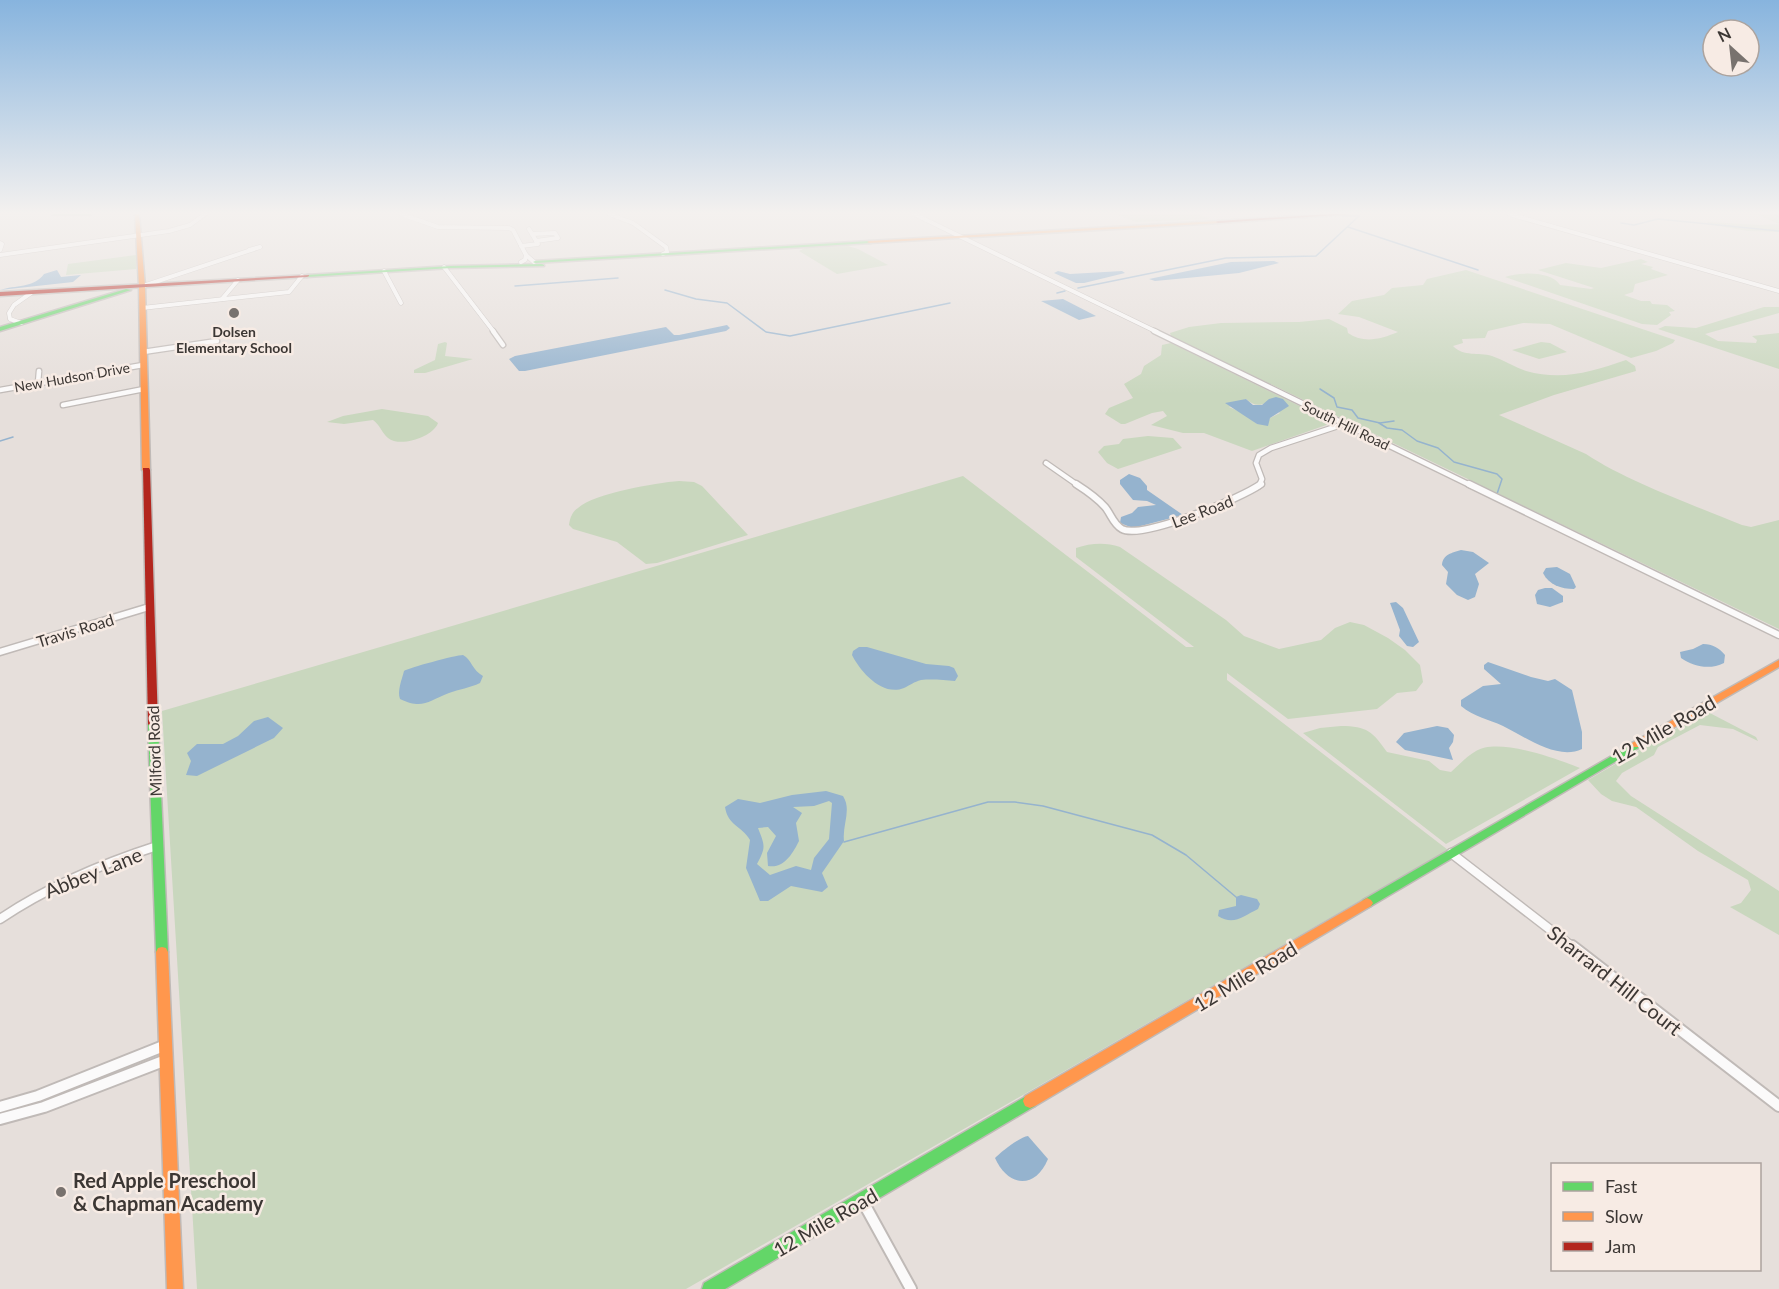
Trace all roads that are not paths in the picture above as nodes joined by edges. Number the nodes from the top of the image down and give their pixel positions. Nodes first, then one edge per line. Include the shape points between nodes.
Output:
1 (141, 274) edge
2 (176, 274) edge
3 (332, 274) edge
4 (386, 274) edge
5 (450, 274) edge
6 (1038, 274) edge
7 (1720, 274) edge
8 (302, 276) junction
9 (238, 280) junction
10 (142, 286) junction
11 (1779, 291) edge
12 (31, 293) junction
13 (0, 294) edge
14 (222, 299) junction
15 (401, 303) dead end
16 (142, 308) junction
17 (21, 323) junction
18 (0, 329) edge
19 (217, 342) dead end
20 (503, 345) dead end
21 (143, 352) junction
22 (143, 365) junction
23 (39, 371) dead end
24 (38, 383) junction
25 (0, 390) edge
26 (144, 396) junction
27 (63, 405) dead end
28 (1344, 424) junction
29 (1046, 463) dead end
30 (149, 607) junction
31 (1779, 635) edge
32 (0, 652) edge
33 (1779, 663) edge
34 (157, 846) junction
35 (1452, 853) junction
36 (0, 919) edge
37 (166, 1045) junction
38 (166, 1060) junction
39 (1779, 1106) edge
40 (0, 1107) edge
41 (0, 1119) edge
42 (862, 1200) junction
43 (175, 1289) edge
44 (710, 1289) edge
45 (911, 1289) edge

1 - 10 main road, Milford Road
2 - 10 street
3 - 8 main road
4 - 15 street
5 - 20 street
6 - 28 street, South Hill Road
7 - 11 street
8 - 9 main road
8 - 14 street via 292,291
9 - 10 main road
9 - 14 street
10 - 12 main road
10 - 16 main road, Milford Road
10 - 17 main road
12 - 13 main road
12 - 17 street via 14,305 9,314 10,319
14 - 16 street
16 - 21 main road, Milford Road
17 - 18 main road
19 - 21 street
21 - 22 main road, Milford Road
22 - 24 street, New Hudson Drive
22 - 26 main road, Milford Road
23 - 24 street
24 - 25 street, New Hudson Drive
26 - 27 street
26 - 30 main road, Milford Road
28 - 29 street, Lee Road via 1259,454 1256,463 1262,484 1253,491 1190,518 1141,532 1118,527 1099,501
28 - 31 street, South Hill Road
30 - 32 street, Travis Road
30 - 34 main road, Milford Road
33 - 35 main road, 12 Mile Road
34 - 36 street, Abbey Lane via 71,876
34 - 37 main road, Milford Road
35 - 39 street, Sharrard Hill Court
35 - 42 main road, 12 Mile Road
37 - 38 main road, Milford Road
37 - 40 street
38 - 41 street via 44,1107
38 - 43 main road, Milford Road
42 - 44 main road, 12 Mile Road
42 - 45 street

